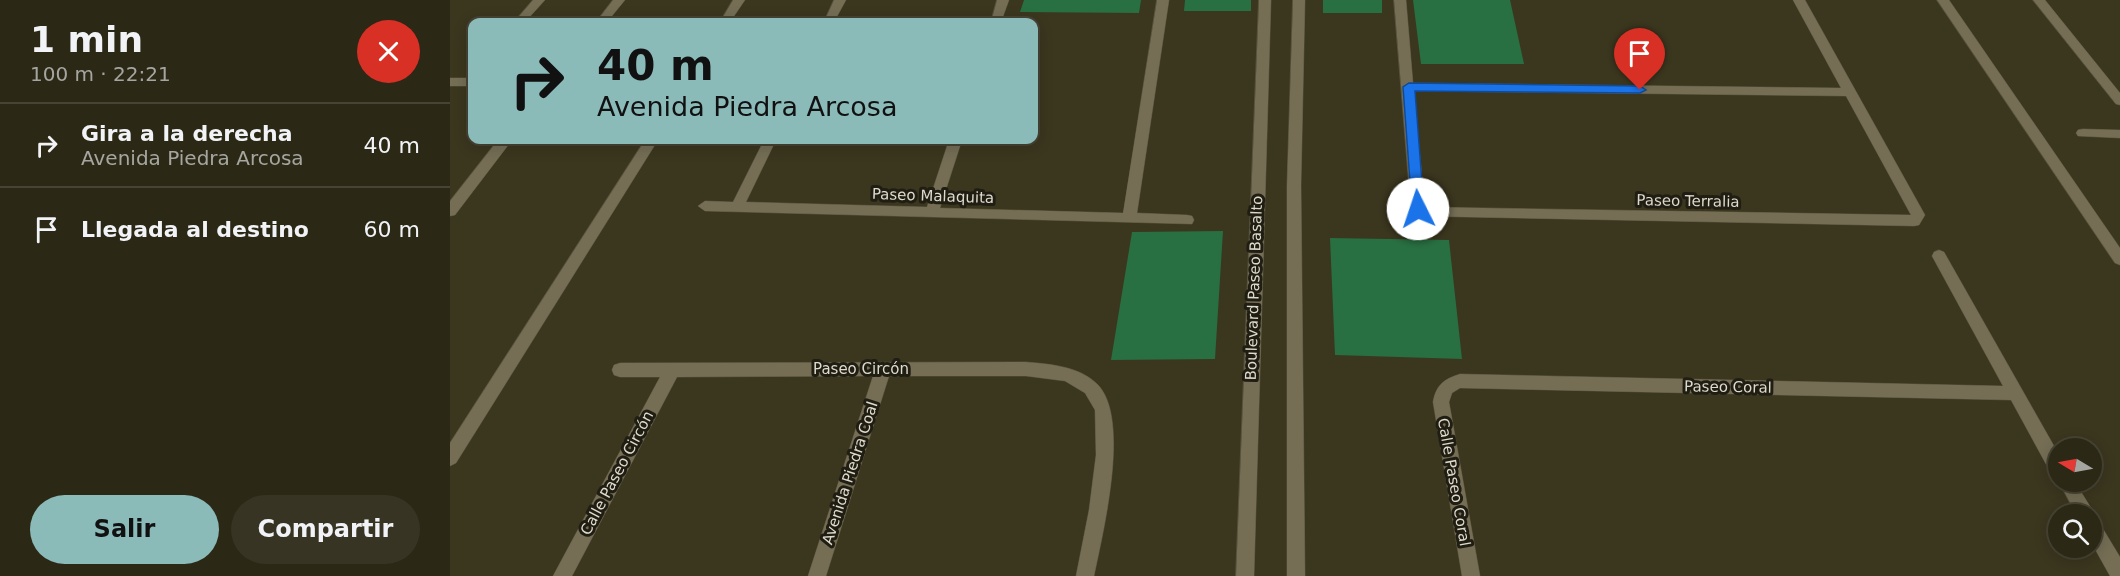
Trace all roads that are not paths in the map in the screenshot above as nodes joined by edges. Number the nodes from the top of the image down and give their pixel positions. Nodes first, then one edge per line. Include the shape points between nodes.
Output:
1 (538, 0) edge
2 (619, 0) edge
3 (739, 0) edge
4 (840, 0) edge
5 (1003, 0) edge
6 (1163, 0) edge
7 (1265, 0) edge
8 (1299, 0) edge
9 (1400, 0) edge
10 (1799, 0) edge
11 (1943, 0) edge
12 (2039, 0) edge
13 (522, 18) edge
14 (604, 18) edge
15 (728, 18) edge
16 (831, 18) edge
17 (997, 18) edge
18 (468, 81) edge
19 (450, 82) edge
20 (1409, 87) junction
21 (1848, 92) junction
22 (2120, 101) edge
23 (2083, 133) dead end
24 (2120, 134) edge
25 (502, 144) edge
26 (648, 144) edge
27 (768, 144) edge
28 (955, 144) edge
29 (705, 206) dead end
30 (737, 207) junction
31 (450, 211) edge
32 (932, 212) junction
33 (1129, 218) junction
34 (1187, 220) dead end
35 (1939, 256) dead end
36 (2120, 259) edge
37 (883, 369) junction
38 (620, 370) dead end
39 (672, 370) junction
40 (1445, 389) joint
41 (2014, 393) junction
42 (2048, 452) edge
43 (450, 458) edge
44 (2102, 544) edge
45 (2120, 575) edge
46 (562, 576) edge
47 (818, 576) edge
48 (1085, 576) edge
49 (1245, 576) edge
50 (1296, 576) edge
51 (1471, 576) edge

1 - 13 street
2 - 14 street
3 - 15 street
4 - 16 street
5 - 17 street
6 - 33 street
7 - 49 street, Boulevard Paseo Basalto
8 - 50 street via 1294,185
9 - 20 street, Paseo Terralia
10 - 21 street, Paseo Terralia
11 - 36 street
12 - 22 street
18 - 19 street
20 - 21 street
20 - 21 street, Paseo Terralia via 1421,212 1914,221 1918,215
23 - 24 street
25 - 31 street
26 - 43 street
27 - 30 street
28 - 32 street
29 - 30 street, Paseo Malaquita
30 - 32 street, Paseo Malaquita
32 - 33 street, Paseo Malaquita
33 - 34 street, Paseo Malaquita
35 - 41 street
37 - 39 street, Paseo Circón
37 - 47 street, Avenida Piedra Coal
37 - 48 street, Paseo Circón via 1055,372 1075,378 1096,393 1103,409 1106,435
38 - 39 street, Paseo Circón
39 - 46 street, Calle Paseo Circón
40 - 41 street, Paseo Coral via 1460,381
40 - 51 street, Calle Paseo Coral via 1441,402
41 - 42 street
44 - 45 street

